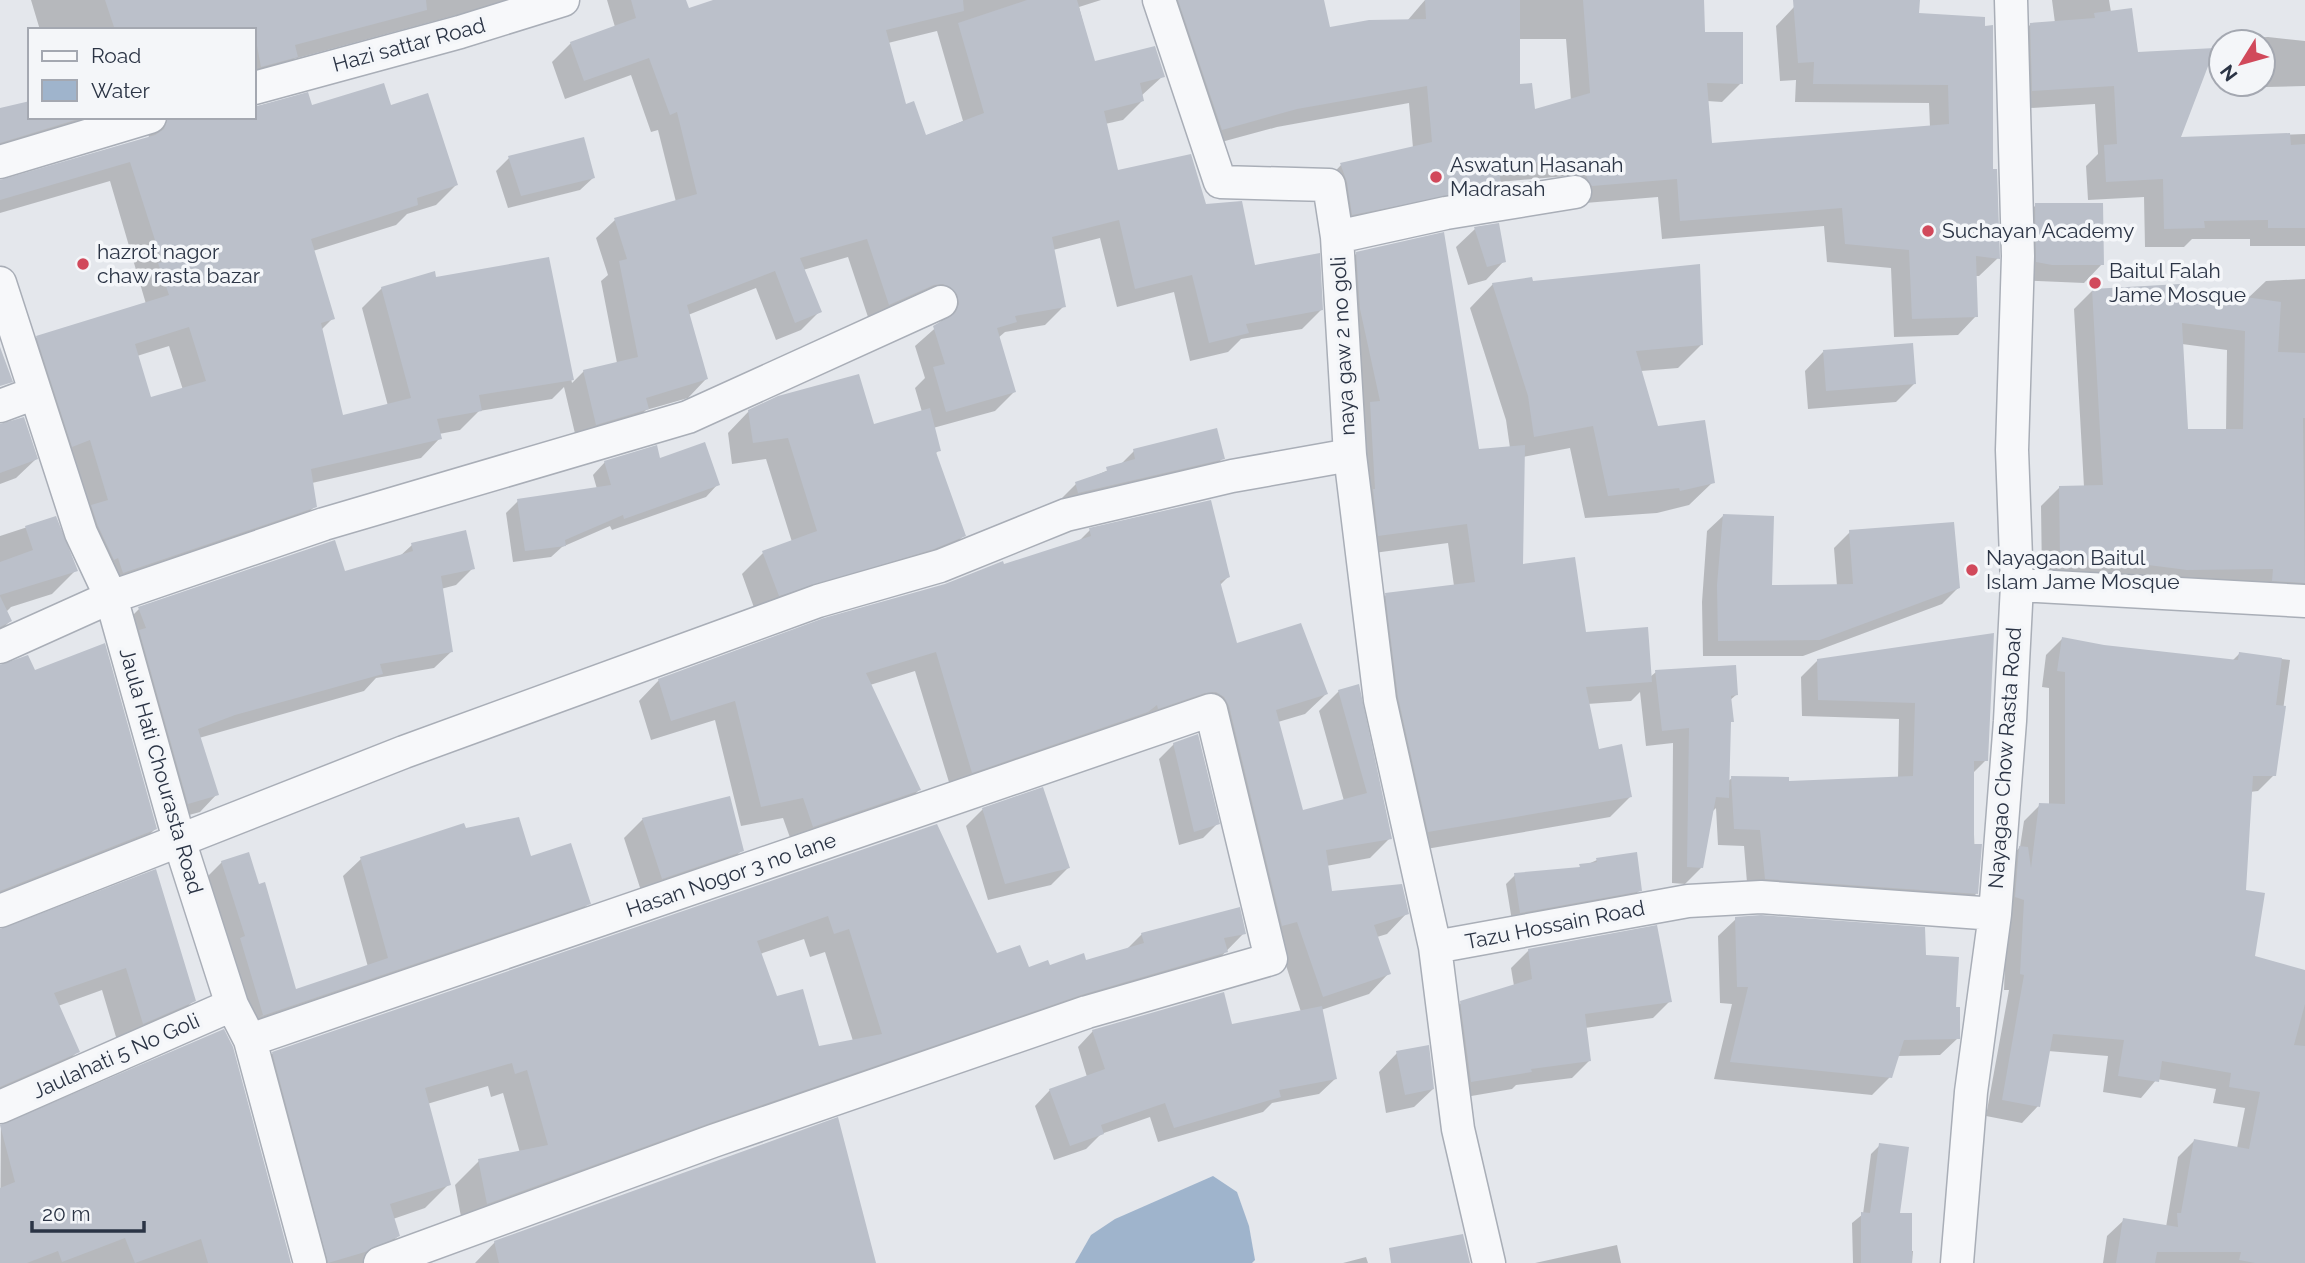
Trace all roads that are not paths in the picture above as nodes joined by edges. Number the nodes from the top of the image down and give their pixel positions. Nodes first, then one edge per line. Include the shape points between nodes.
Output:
1 (563, 0) edge
2 (1159, 0) edge
3 (2011, 0) edge
4 (256, 87) edge
5 (143, 119) edge
6 (0, 162) edge
7 (1575, 192) dead end
8 (1336, 237) junction
9 (0, 283) edge
10 (941, 302) dead end
11 (35, 393) junction
12 (0, 406) edge
13 (1350, 455) junction
14 (2017, 585) junction
15 (111, 597) junction
16 (2305, 601) edge
17 (0, 647) edge
18 (180, 843) junction
19 (0, 911) edge
20 (1995, 914) junction
21 (1435, 947) junction
22 (232, 1005) junction
23 (250, 1040) junction
24 (0, 1107) edge
25 (310, 1263) edge
26 (380, 1263) edge
27 (1489, 1263) edge
28 (1957, 1263) edge

1 - 4 street, Hazi sattar Road
2 - 8 street, naya gaw 2 no goli via 1220,181 1329,185
3 - 14 street, Nayagao Chow Rasta Road via 2018,256 2012,450
5 - 6 street
7 - 8 street
8 - 13 street, naya gaw 2 no goli
9 - 11 street, Jaula Hati Chourasta Road
10 - 15 street via 688,417 324,524
11 - 12 street
11 - 15 street, Jaula Hati Chourasta Road via 81,533
13 - 18 street via 1232,476 1066,515 940,566 818,601 404,752
13 - 21 street, naya gaw 2 no goli via 1380,700
14 - 16 street
14 - 20 street, Nayagao Chow Rasta Road
15 - 17 street
15 - 18 street, Jaula Hati Chourasta Road
18 - 19 street
18 - 22 street, Jaula Hati Chourasta Road
20 - 21 street, Tazu Hossain Road via 1761,897 1688,901
20 - 28 street, Nayagao Chow Rasta Road via 1971,1092
21 - 27 street, Tazu Hossain Road via 1458,1129
22 - 23 street, Jaula Hati Chourasta Road
22 - 24 street, Jaulahati 5 No Goli
23 - 25 street, Jaula Hati Chourasta Road
23 - 26 street, Hasan Nogor 3 no lane via 1212,710 1271,959 1087,1012 713,1141

